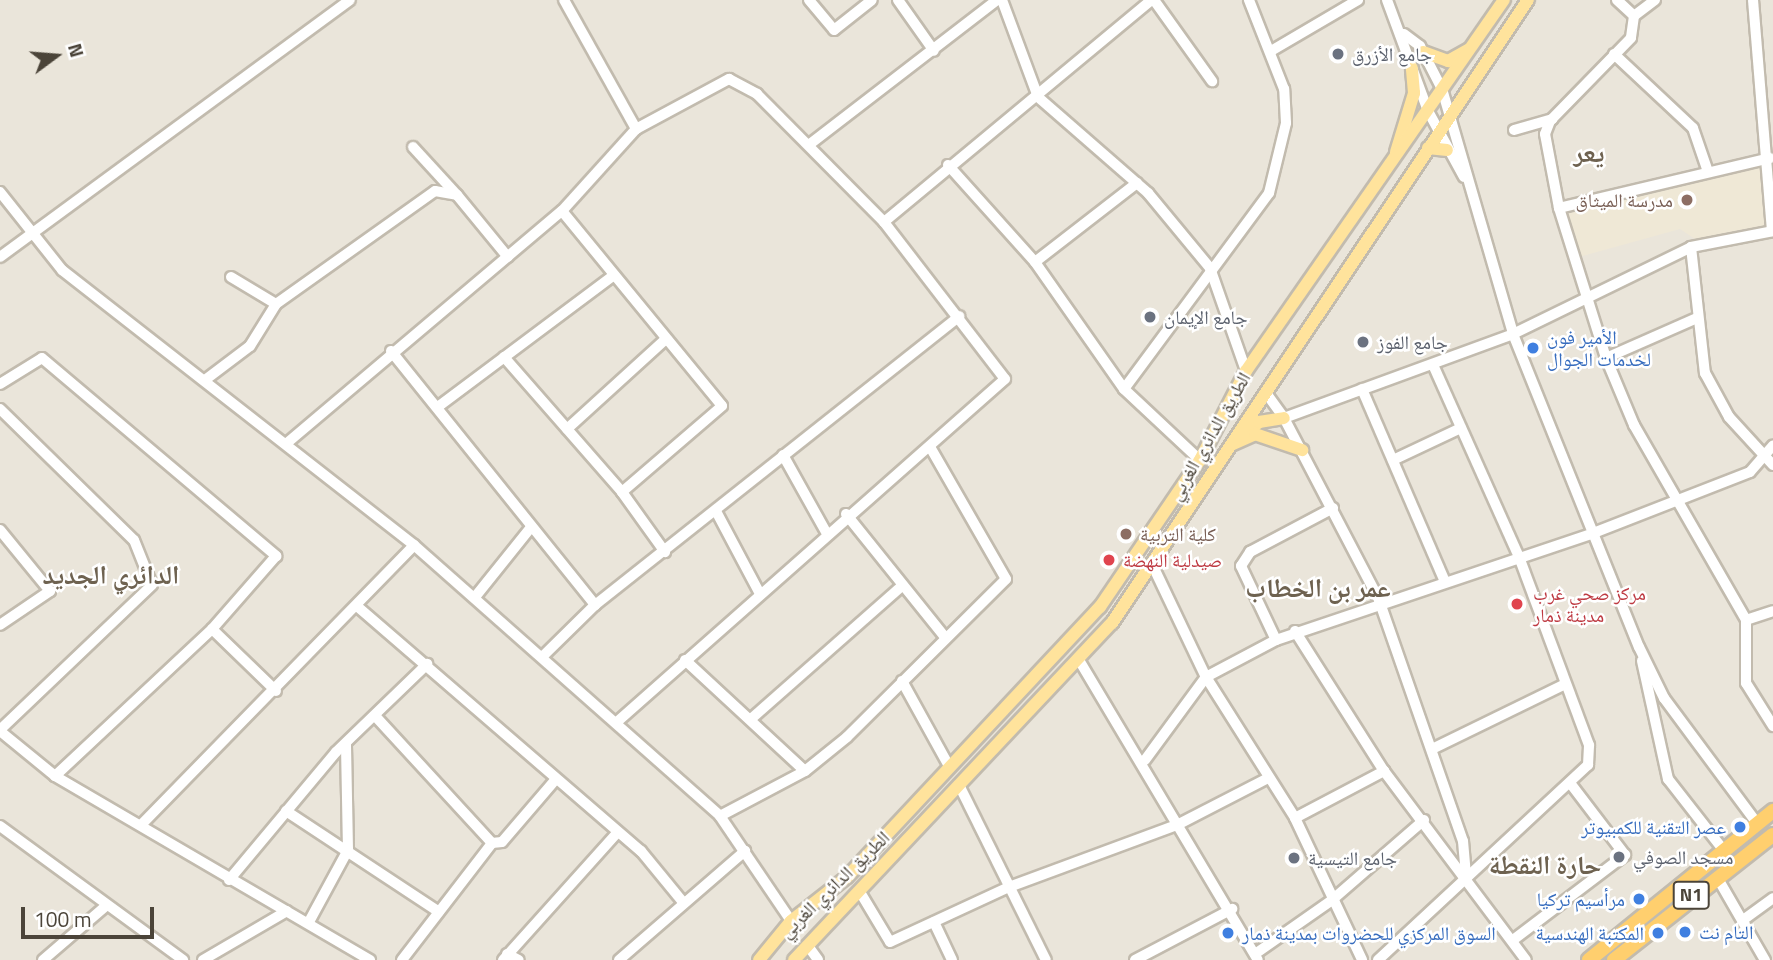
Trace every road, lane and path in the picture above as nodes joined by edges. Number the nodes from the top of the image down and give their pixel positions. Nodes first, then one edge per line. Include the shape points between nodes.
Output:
1 (350, 0) edge
2 (564, 0) edge
3 (809, 0) edge
4 (872, 0) edge
5 (898, 0) edge
6 (996, 0) edge
7 (1002, 0) edge
8 (1152, 0) edge
9 (1249, 0) edge
10 (1358, 0) edge
11 (1387, 0) edge
12 (1504, 0) edge
13 (1528, 0) edge
14 (1617, 0) edge
15 (1655, 0) edge
16 (1753, 0) edge
17 (1634, 16) junction
18 (1404, 34) junction
19 (1471, 48) junction
20 (934, 51) junction
21 (1271, 51) junction
22 (1423, 52) junction
23 (1614, 54) junction
24 (1412, 68) junction
25 (1212, 81) dead end
26 (1442, 89) junction
27 (1038, 97) junction
28 (1429, 111) junction
29 (1450, 114) junction
30 (1552, 119) junction
31 (636, 129) junction
32 (1514, 130) dead end
33 (1439, 131) junction
34 (810, 144) junction
35 (413, 147) dead end
36 (1428, 148) junction
37 (1447, 150) junction
38 (1770, 158) junction
39 (948, 165) junction
40 (1392, 167) junction
41 (1707, 169) junction
42 (1464, 177) junction
43 (1137, 183) junction
44 (0, 192) edge
45 (457, 195) junction
46 (1559, 208) junction
47 (562, 211) junction
48 (884, 222) junction
49 (1772, 231) edge
50 (29, 235) junction
51 (1691, 247) junction
52 (0, 257) edge
53 (508, 257) junction
54 (1035, 262) junction
55 (1210, 268) junction
56 (613, 276) junction
57 (230, 277) dead end
58 (1586, 295) junction
59 (276, 304) junction
60 (959, 316) junction
61 (1698, 318) junction
62 (1513, 334) junction
63 (666, 339) junction
64 (391, 351) junction
65 (504, 357) junction
66 (1606, 358) junction
67 (1433, 366) junction
68 (1246, 371) junction
69 (205, 380) junction
70 (0, 384) edge
71 (1124, 388) junction
72 (1362, 389) junction
73 (1266, 393) junction
74 (439, 406) junction
75 (0, 410) edge
76 (1284, 418) junction
77 (1461, 428) junction
78 (567, 429) junction
79 (287, 443) junction
80 (1233, 444) junction
81 (1773, 446) edge
82 (930, 447) junction
83 (1302, 450) junction
84 (783, 455) junction
85 (1200, 460) junction
86 (1393, 460) junction
87 (1770, 462) edge
88 (622, 492) junction
89 (1676, 497) junction
90 (1333, 508) junction
91 (717, 513) junction
92 (846, 514) junction
93 (531, 527) junction
94 (0, 530) edge
95 (826, 532) junction
96 (1596, 532) junction
97 (414, 545) junction
98 (1142, 548) junction
99 (665, 552) junction
100 (1519, 557) junction
101 (1152, 564) junction
102 (1445, 582) junction
103 (902, 586) junction
104 (760, 594) junction
105 (475, 597) junction
106 (1379, 600) junction
107 (595, 605) junction
108 (358, 607) junction
109 (1773, 611) edge
110 (1746, 620) junction
111 (0, 625) edge
112 (212, 629) junction
113 (1295, 631) junction
114 (944, 636) junction
115 (1276, 640) junction
116 (1639, 647) junction
117 (542, 657) junction
118 (685, 660) junction
119 (1079, 660) junction
120 (427, 664) junction
121 (1206, 677) junction
122 (902, 681) junction
123 (1563, 685) junction
124 (276, 691) junction
125 (377, 718) junction
126 (751, 719) junction
127 (617, 722) junction
128 (1773, 726) edge
129 (0, 731) edge
130 (346, 744) junction
131 (1434, 748) junction
132 (1145, 760) junction
133 (950, 768) junction
134 (804, 771) junction
135 (1384, 771) junction
136 (55, 776) junction
137 (1268, 778) junction
138 (556, 779) junction
139 (1571, 784) junction
140 (959, 785) junction
141 (286, 811) junction
142 (1773, 811) edge
143 (720, 816) junction
144 (1295, 818) junction
145 (1424, 820) junction
146 (1758, 823) junction
147 (1179, 824) junction
148 (141, 825) junction
149 (0, 826) edge
150 (618, 832) junction
151 (1773, 835) edge
152 (492, 843) junction
153 (1722, 848) junction
154 (348, 850) junction
155 (745, 851) junction
156 (1717, 877) junction
157 (1466, 878) junction
158 (229, 880) junction
159 (1009, 887) junction
160 (860, 892) junction
161 (1773, 898) edge
162 (1332, 900) junction
163 (682, 901) junction
164 (107, 905) junction
165 (1232, 909) junction
166 (287, 911) junction
167 (439, 912) junction
168 (310, 920) junction
169 (1743, 920) junction
170 (791, 921) junction
171 (934, 922) junction
172 (1513, 940) junction
173 (807, 946) junction
174 (505, 957) edge
175 (1257, 957) edge
176 (43, 960) edge
177 (183, 960) edge
178 (204, 960) edge
179 (370, 960) edge
180 (402, 960) edge
181 (519, 960) edge
182 (619, 960) edge
183 (759, 960) edge
184 (794, 960) edge
185 (818, 960) edge
186 (952, 960) edge
187 (1046, 960) edge
188 (1135, 960) edge
189 (1362, 960) edge
190 (1378, 960) edge
191 (1526, 960) edge
192 (1589, 960) edge
193 (1614, 960) edge
194 (1765, 960) edge

1 - 50 street
2 - 31 street
3 - 4 street via 834,30
5 - 20 street
6 - 20 street
7 - 27 street
8 - 25 street
8 - 27 street
9 - 21 street
10 - 21 street
11 - 18 street
12 - 19 main road, الطريق الدائري الغربي
13 - 29 main road, الطريق الدائري الغربي
14 - 17 street
15 - 17 street
16 - 38 street
17 - 23 street via 1631,38
18 - 22 street
18 - 24 street
19 - 22 main road via 1448,61
19 - 26 main road, الطريق الدائري الغربي
20 - 34 street
21 - 55 street via 1284,89 1286,122 1269,193
22 - 26 street
23 - 30 street
23 - 41 street via 1693,128
24 - 28 street
24 - 40 main road via 1414,93
26 - 28 main road, الطريق الدائري الغربي
26 - 29 street
27 - 39 street
27 - 43 street
28 - 33 street
28 - 40 main road, الطريق الدائري الغربي
29 - 33 main road, الطريق الدائري الغربي
29 - 42 street
30 - 32 street
30 - 46 street via 1545,134
31 - 34 street via 729,79 740,80
31 - 47 street
33 - 36 main road, الطريق الدائري الغربي
33 - 37 street
34 - 48 street
35 - 45 street
36 - 37 main road
36 - 73 main road, الطريق الدائري الغربي
37 - 42 street
38 - 41 street
38 - 49 street
39 - 48 street
39 - 54 street
40 - 68 main road, الطريق الدائري الغربي
41 - 46 street
42 - 62 street
43 - 54 street
43 - 55 street
44 - 50 street
45 - 53 street
45 - 59 street via 435,191
46 - 58 street
47 - 53 street
47 - 56 street
48 - 60 street
49 - 51 street
50 - 52 street
50 - 69 street via 102,304
51 - 58 street
51 - 61 street
53 - 64 street
54 - 71 street
55 - 68 street
55 - 71 street
56 - 63 street
56 - 65 street
57 - 59 street
58 - 62 street
58 - 66 street
59 - 69 street via 250,346
60 - 82 street via 1005,379
60 - 84 street
61 - 66 street
61 - 87 street via 1705,373 1729,417
62 - 67 street
62 - 96 street
63 - 78 street
63 - 88 street via 722,406
64 - 74 street
64 - 79 street
65 - 74 street
65 - 78 street
66 - 89 street via 1634,425
67 - 72 street
67 - 77 street
68 - 85 main road, الطريق الدائري الغربي
69 - 79 street
70 - 112 street via 41,358 276,556
71 - 85 street
72 - 76 street
72 - 86 street
73 - 76 street
73 - 80 main road, الطريق الدائري الغربي
74 - 93 street
75 - 129 street via 134,540 152,585
76 - 80 main road via 1259,422
76 - 83 street
77 - 86 street
77 - 100 street
78 - 88 street
79 - 97 street
80 - 83 main road via 1255,434
80 - 101 main road, الطريق الدائري الغربي
81 - 87 street
82 - 92 street
82 - 114 street via 1006,579
83 - 90 street
84 - 91 street
84 - 95 street
85 - 98 main road, الطريق الدائري الغربي
86 - 102 street
87 - 89 street
88 - 99 street
89 - 96 street
89 - 110 street
90 - 106 street
90 - 115 street via 1250,552 1241,566
91 - 99 street
91 - 104 street
92 - 95 street
92 - 103 street
93 - 105 street
93 - 107 street
94 - 111 street via 50,590
95 - 104 street
96 - 100 street
96 - 116 street
97 - 105 street
97 - 108 street
98 - 101 main road
98 - 133 main road, الطريق الدائري الغربي via 1100,607
99 - 107 street
100 - 102 street
100 - 123 street
101 - 119 main road, الطريق الدائري الغربي
101 - 121 street
102 - 106 street
103 - 114 street
103 - 126 street
104 - 118 street
105 - 117 street
106 - 113 street
106 - 131 street
107 - 117 street
108 - 120 street
108 - 124 street
109 - 110 street
110 - 128 street via 1746,683
112 - 124 street
112 - 136 street
113 - 115 street
113 - 135 street
114 - 122 street
115 - 121 street
116 - 146 street via 1664,698
116 - 153 street via 1668,779
117 - 127 street
118 - 126 street
118 - 127 street
119 - 132 street
119 - 140 main road, الطريق الدائري الغربي
120 - 125 street
120 - 138 street
121 - 132 street
121 - 137 street
122 - 133 street
122 - 134 street
123 - 131 street
123 - 139 street via 1589,745 1588,765
124 - 148 street
125 - 130 street
125 - 152 street
126 - 134 street
127 - 143 street
129 - 136 street
130 - 141 street
130 - 154 street
131 - 157 street via 1464,841
132 - 147 street
133 - 140 main road
133 - 170 main road, الطريق الدائري الغربي via 847,877
134 - 143 street
135 - 144 street
135 - 145 street
136 - 148 street
137 - 144 street
137 - 147 street
138 - 150 street
138 - 152 street via 502,842
139 - 157 street
139 - 172 street via 1625,855
140 - 159 street
140 - 160 main road, الطريق الدائري الغربي
141 - 154 street
141 - 158 street
142 - 146 highway, N1
143 - 155 street
144 - 162 street
145 - 157 street
145 - 162 street
146 - 153 highway, N1
147 - 159 street
147 - 165 street
148 - 158 street
149 - 164 street
150 - 163 street
150 - 174 street
151 - 156 highway, N1
152 - 167 street
153 - 192 highway, N1
154 - 167 street
154 - 168 street
155 - 163 street via 702,893
155 - 170 street
156 - 169 street
156 - 193 highway, N1
157 - 172 street
157 - 190 street
158 - 166 street
159 - 171 street
159 - 187 street
160 - 171 street via 890,942
160 - 173 main road, الطريق الدائري الغربي
161 - 169 street
162 - 175 street
162 - 189 street
163 - 182 street
164 - 176 street
164 - 177 street
165 - 175 street
165 - 188 street
166 - 168 street
166 - 178 street
167 - 180 street
168 - 179 street
169 - 194 street
170 - 183 main road, الطريق الدائري الغربي
171 - 186 street
172 - 191 street
173 - 184 main road, الطريق الدائري الغربي
173 - 185 street
174 - 181 street

